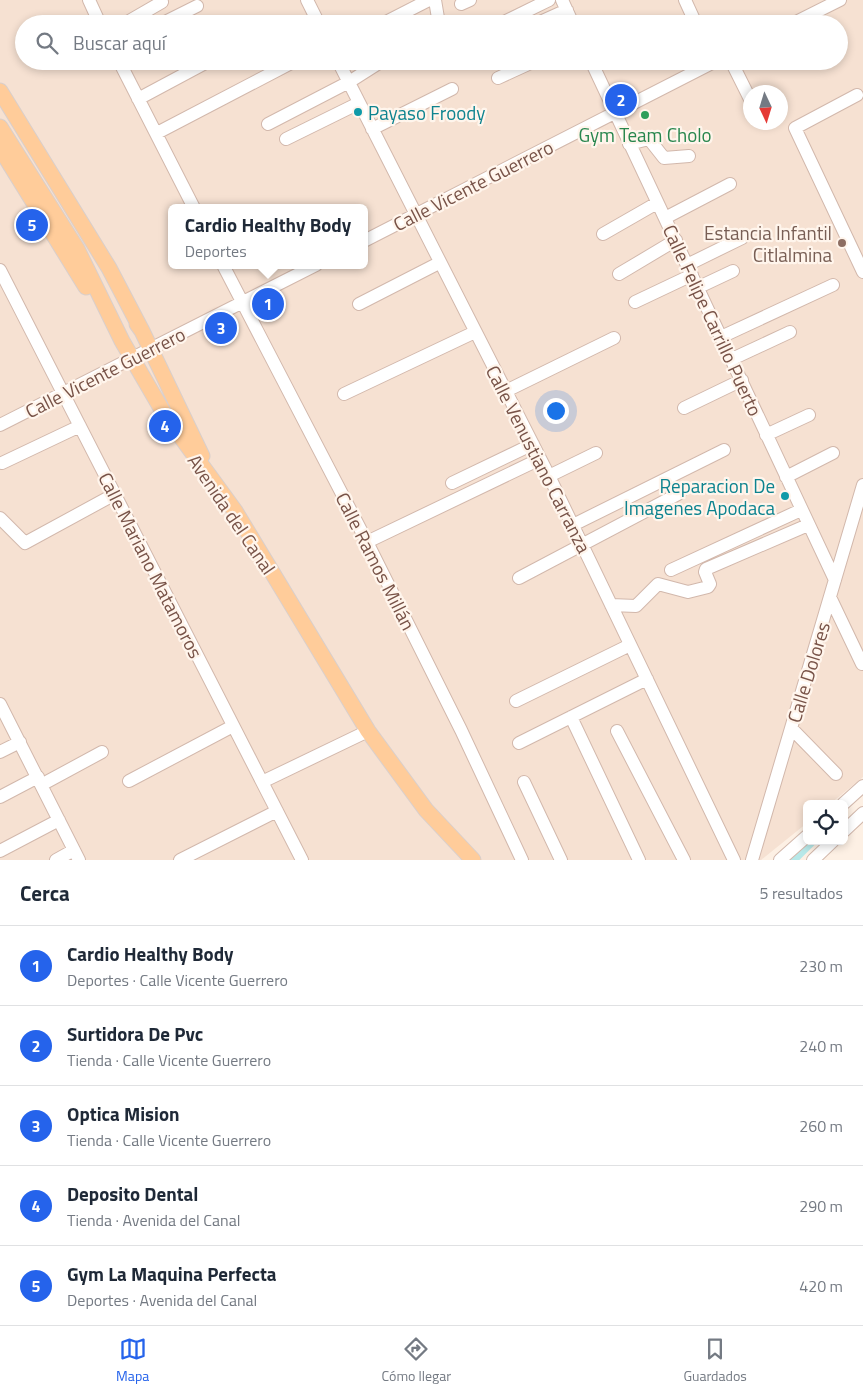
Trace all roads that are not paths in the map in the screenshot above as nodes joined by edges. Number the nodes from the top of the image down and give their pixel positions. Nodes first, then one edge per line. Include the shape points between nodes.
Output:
1 (89, 0) edge
2 (307, 0) edge
3 (429, 0) edge
4 (435, 0) edge
5 (549, 0) edge
6 (685, 0) edge
7 (840, 0) edge
8 (162, 2) dead end
9 (564, 5) edge
10 (197, 6) dead end
11 (96, 15) edge
12 (140, 15) edge
13 (179, 15) edge
14 (314, 15) edge
15 (400, 15) edge
16 (438, 15) edge
17 (518, 15) edge
18 (549, 15) edge
19 (692, 15) edge
20 (810, 15) edge
21 (124, 70) edge
22 (191, 70) edge
23 (278, 70) edge
24 (343, 70) edge
25 (368, 70) edge
26 (515, 70) edge
27 (595, 70) edge
28 (698, 70) edge
29 (736, 70) edge
30 (498, 78) dead end
31 (349, 82) junction
32 (743, 85) edge
33 (452, 89) dead end
34 (0, 91) edge
35 (857, 95) dead end
36 (138, 99) junction
37 (359, 103) junction
38 (614, 113) junction
39 (268, 124) dead end
40 (0, 127) edge
41 (372, 129) junction
42 (157, 133) junction
43 (286, 139) dead end
44 (629, 144) junction
45 (0, 148) edge
46 (689, 156) dead end
47 (730, 184) dead end
48 (657, 202) junction
49 (192, 204) edge
50 (415, 215) junction
51 (665, 218) junction
52 (603, 234) dead end
53 (742, 238) dead end
54 (368, 239) edge
55 (676, 240) junction
56 (76, 248) junction
57 (439, 263) junction
58 (225, 269) edge
59 (308, 269) edge
60 (0, 270) edge
61 (689, 270) junction
62 (733, 271) dead end
63 (863, 272) edge
64 (619, 274) dead end
65 (833, 285) dead end
66 (698, 287) junction
67 (635, 302) dead end
68 (242, 303) junction
69 (359, 304) dead end
70 (142, 331) junction
71 (475, 332) junction
72 (790, 332) dead end
73 (721, 337) junction
74 (614, 338) dead end
75 (122, 341) junction
76 (151, 348) junction
77 (131, 358) junction
78 (732, 359) junction
79 (742, 380) junction
80 (506, 391) junction
81 (63, 394) junction
82 (344, 394) dead end
83 (684, 408) dead end
84 (809, 415) dead end
85 (0, 425) edge
86 (80, 426) junction
87 (766, 435) junction
88 (533, 444) junction
89 (724, 450) dead end
90 (596, 453) dead end
91 (833, 453) dead end
92 (540, 459) junction
93 (2, 463) dead end
94 (549, 476) junction
95 (786, 477) junction
96 (212, 478) junction
97 (452, 483) dead end
98 (863, 485) edge
99 (680, 493) dead end
100 (115, 494) junction
101 (800, 510) junction
102 (859, 511) edge
103 (0, 518) edge
104 (573, 525) junction
105 (808, 525) junction
106 (367, 542) junction
107 (582, 543) junction
108 (671, 570) dead end
109 (519, 578) dead end
110 (835, 580) junction
111 (830, 598) junction
112 (611, 605) junction
113 (630, 645) junction
114 (862, 664) dead end
115 (647, 679) junction
116 (516, 701) dead end
117 (0, 704) edge
118 (571, 717) junction
119 (233, 726) junction
120 (791, 728) junction
121 (368, 730) junction
122 (617, 730) dead end
123 (20, 742) junction
124 (519, 743) dead end
125 (0, 752) edge
126 (102, 752) dead end
127 (836, 774) dead end
128 (40, 781) junction
129 (129, 781) dead end
130 (262, 782) junction
131 (524, 782) dead end
132 (863, 786) edge
133 (0, 798) edge
134 (848, 800) edge
135 (277, 811) junction
136 (863, 813) edge
137 (59, 820) junction
138 (848, 827) edge
139 (803, 840) edge
140 (829, 845) edge
141 (0, 851) edge
142 (76, 855) edge
143 (56, 860) edge
144 (180, 860) edge
145 (302, 860) edge
146 (473, 860) edge
147 (522, 860) edge
148 (561, 860) edge
149 (639, 860) edge
150 (684, 860) edge
151 (734, 860) edge
152 (752, 860) edge
153 (780, 860) edge
154 (813, 860) edge

1 - 11 street
2 - 14 street
3 - 15 street
4 - 16 street
5 - 17 street
6 - 19 street
7 - 20 street
8 - 12 street
9 - 18 street
10 - 13 street
21 - 36 street
22 - 36 street
23 - 42 street
24 - 31 street, Calle Venustiano Carranza
25 - 31 street
26 - 30 street
27 - 38 street, Calle Felipe Carrillo Puerto
28 - 38 street, Calle Vicente Guerrero
29 - 32 street
31 - 37 street, Calle Venustiano Carranza
31 - 39 street
33 - 41 street
34 - 70 main road via 109,268
35 - 63 street via 795,129
36 - 42 street
37 - 41 street, Calle Venustiano Carranza
37 - 43 street
38 - 44 street, Calle Felipe Carrillo Puerto
38 - 50 street, Calle Vicente Guerrero
40 - 56 main road, Avenida del Canal
41 - 50 street, Calle Venustiano Carranza
42 - 49 street
44 - 46 street via 649,139 664,158
44 - 48 street, Calle Felipe Carrillo Puerto
45 - 75 main road
47 - 51 street
48 - 51 street, Calle Felipe Carrillo Puerto
48 - 52 street
50 - 54 street, Calle Vicente Guerrero
50 - 57 street, Calle Venustiano Carranza
51 - 55 street, Calle Felipe Carrillo Puerto
53 - 61 street
55 - 61 street, Calle Felipe Carrillo Puerto
55 - 64 street
56 - 70 main road
56 - 75 main road, Avenida del Canal
57 - 69 street
57 - 71 street, Calle Venustiano Carranza
58 - 68 street, Calle Ramos Millán
59 - 68 street, Calle Vicente Guerrero
60 - 81 street, Calle Mariano Matamoros
61 - 66 street, Calle Felipe Carrillo Puerto
61 - 67 street
62 - 66 street
65 - 73 street
66 - 73 street, Calle Felipe Carrillo Puerto
68 - 76 street, Calle Vicente Guerrero
68 - 106 street, Calle Ramos Millán
70 - 76 main road
71 - 80 street, Calle Venustiano Carranza
71 - 82 street
72 - 78 street
73 - 78 street, Calle Felipe Carrillo Puerto
74 - 80 street
75 - 77 main road, Avenida del Canal
76 - 77 street, Calle Vicente Guerrero
76 - 96 main road
77 - 81 street, Calle Vicente Guerrero
77 - 96 main road, Avenida del Canal via 165,414
78 - 79 street, Calle Felipe Carrillo Puerto
79 - 83 street
79 - 87 street, Calle Felipe Carrillo Puerto
80 - 88 street, Calle Venustiano Carranza
81 - 85 street, Calle Vicente Guerrero
81 - 86 street, Calle Mariano Matamoros
84 - 87 street
86 - 93 street
86 - 100 street, Calle Mariano Matamoros
87 - 95 street, Calle Felipe Carrillo Puerto
88 - 92 street, Calle Venustiano Carranza
88 - 97 street
89 - 104 street
90 - 94 street
91 - 95 street
92 - 94 street, Calle Venustiano Carranza
92 - 106 street
94 - 104 street, Calle Venustiano Carranza
95 - 101 street, Calle Felipe Carrillo Puerto
96 - 121 main road, Avenida del Canal
98 - 102 street, Calle Dolores
99 - 107 street
100 - 103 street via 25,543
100 - 119 street, Calle Mariano Matamoros
101 - 105 street, Calle Felipe Carrillo Puerto
101 - 108 street
102 - 110 street, Calle Dolores
104 - 107 street, Calle Venustiano Carranza
105 - 110 street, Calle Felipe Carrillo Puerto
105 - 112 street via 706,569 708,587 688,592 658,584 636,606
106 - 147 street, Calle Ramos Millán
107 - 109 street
107 - 112 street, Calle Venustiano Carranza
110 - 111 street, Calle Dolores
111 - 114 street
111 - 120 street, Calle Dolores
112 - 113 street, Calle Venustiano Carranza
113 - 115 street, Calle Venustiano Carranza
113 - 116 street
115 - 118 street
115 - 151 street, Calle Venustiano Carranza
117 - 123 street
118 - 124 street
118 - 149 street
119 - 129 street
119 - 130 street, Calle Mariano Matamoros
120 - 127 street
120 - 152 street, Calle Dolores
121 - 130 street
121 - 146 main road, Avenida del Canal via 426,810
122 - 150 street
123 - 125 street
123 - 128 street
126 - 128 street
128 - 133 street
128 - 137 street
130 - 135 street, Calle Mariano Matamoros
131 - 148 street
132 - 134 street
135 - 144 street
135 - 145 street, Calle Mariano Matamoros
136 - 138 street
137 - 141 street
137 - 142 street
139 - 153 street
140 - 154 street
142 - 143 street

